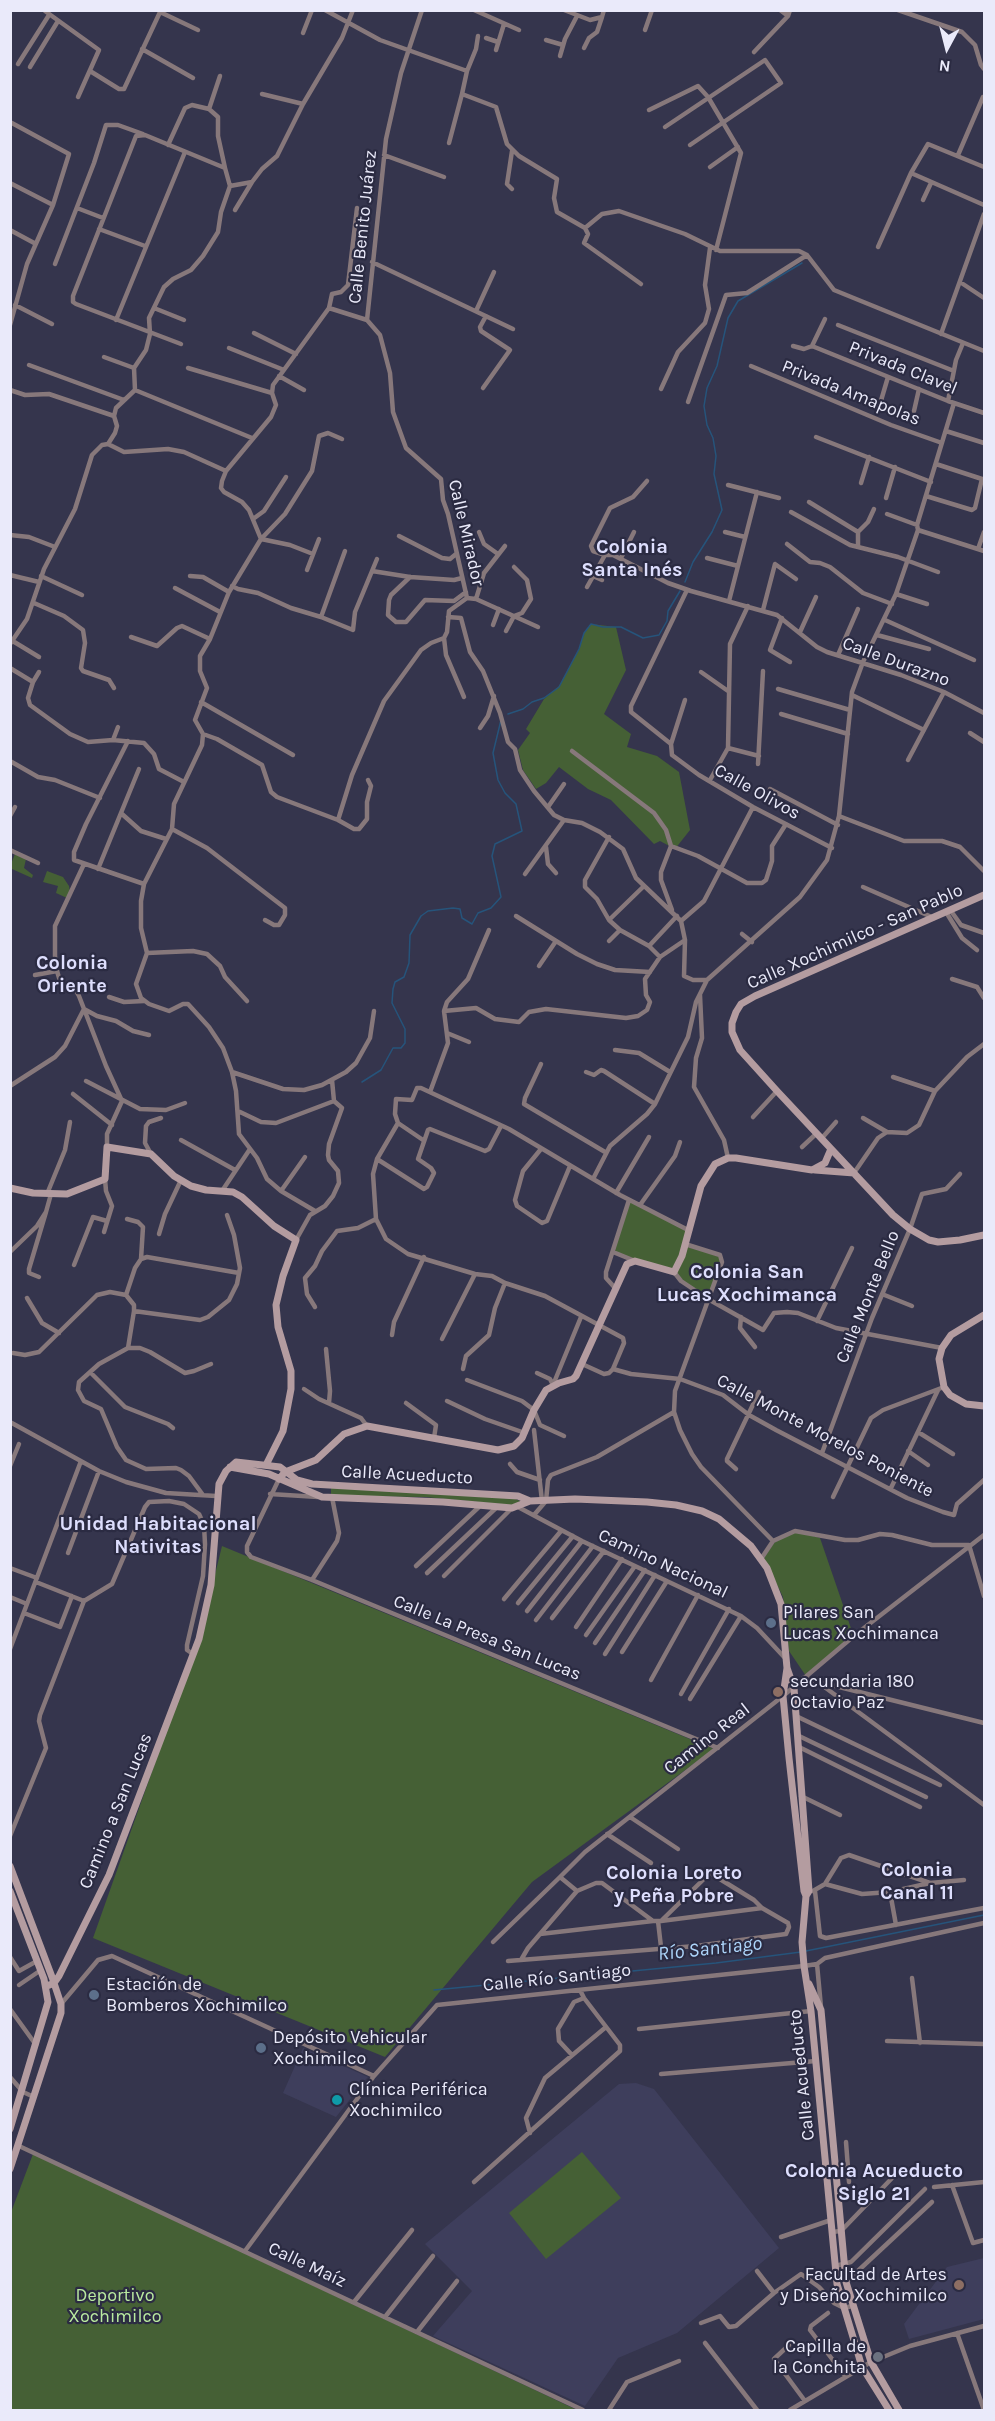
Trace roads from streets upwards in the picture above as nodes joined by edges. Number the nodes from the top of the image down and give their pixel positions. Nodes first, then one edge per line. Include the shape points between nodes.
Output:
1 (312, 10) edge
2 (325, 10) edge
3 (353, 10) edge
4 (422, 10) edge
5 (474, 10) edge
6 (498, 10) edge
7 (564, 10) edge
8 (604, 10) edge
9 (642, 10) edge
10 (780, 10) edge
11 (898, 10) edge
12 (160, 11) edge
13 (651, 12) edge
14 (47, 13) edge
15 (789, 13) edge
16 (577, 16) junction
17 (602, 17) junction
18 (494, 18) junction
19 (58, 21) junction
20 (349, 24) junction
21 (504, 24) junction
22 (198, 30) dead end
23 (519, 30) dead end
24 (645, 30) dead end
25 (303, 33) dead end
26 (478, 36) dead end
27 (486, 38) dead end
28 (546, 40) dead end
29 (498, 42) junction
30 (563, 45) junction
31 (584, 48) dead end
32 (142, 49) junction
33 (496, 50) dead end
34 (410, 51) junction
35 (754, 52) dead end
36 (561, 56) dead end
37 (18, 64) dead end
38 (30, 67) dead end
39 (984, 69) edge
40 (90, 71) junction
41 (467, 71) junction
42 (220, 76) dead end
43 (194, 78) dead end
44 (262, 94) dead end
45 (462, 94) junction
46 (78, 97) dead end
47 (708, 97) junction
48 (983, 97) edge
49 (303, 104) junction
50 (209, 109) junction
51 (649, 110) dead end
52 (10, 122) edge
53 (723, 122) junction
54 (665, 127) dead end
55 (145, 135) junction
56 (449, 143) dead end
57 (168, 145) junction
58 (690, 145) dead end
59 (738, 147) junction
60 (512, 151) junction
61 (185, 152) junction
62 (384, 155) junction
63 (958, 155) junction
64 (984, 166) edge
65 (710, 167) dead end
66 (225, 168) junction
67 (911, 173) junction
68 (444, 177) dead end
69 (252, 182) junction
70 (10, 183) edge
71 (931, 183) junction
72 (230, 186) junction
73 (512, 189) dead end
74 (923, 200) dead end
75 (53, 205) junction
76 (984, 205) edge
77 (77, 208) junction
78 (357, 208) dead end
79 (235, 210) dead end
80 (984, 214) edge
81 (103, 218) junction
82 (585, 228) junction
83 (99, 229) junction
84 (10, 230) edge
85 (36, 244) junction
86 (145, 246) junction
87 (878, 247) dead end
88 (713, 249) junction
89 (807, 255) junction
90 (372, 262) junction
91 (55, 264) dead end
92 (494, 272) dead end
93 (960, 282) junction
94 (641, 284) dead end
95 (984, 298) edge
96 (15, 305) junction
97 (154, 308) junction
98 (329, 308) junction
99 (476, 311) junction
100 (486, 316) junction
101 (825, 319) dead end
102 (116, 320) junction
103 (184, 320) dead end
104 (366, 320) junction
105 (52, 324) dead end
106 (10, 325) edge
107 (838, 325) dead end
108 (513, 329) dead end
109 (254, 333) dead end
110 (150, 334) junction
111 (941, 334) junction
112 (963, 343) junction
113 (181, 344) dead end
114 (793, 345) dead end
115 (812, 346) junction
116 (229, 348) dead end
117 (984, 351) edge
118 (296, 354) junction
119 (104, 357) dead end
120 (29, 365) dead end
121 (751, 366) dead end
122 (134, 368) junction
123 (188, 368) dead end
124 (284, 370) junction
125 (954, 371) junction
126 (279, 376) junction
127 (888, 377) junction
128 (483, 388) dead end
129 (660, 389) dead end
130 (919, 389) junction
131 (10, 390) edge
132 (135, 390) junction
133 (304, 390) dead end
134 (272, 393) junction
135 (124, 400) junction
136 (948, 400) junction
137 (688, 402) dead end
138 (954, 403) junction
139 (880, 404) dead end
140 (914, 411) dead end
141 (984, 413) edge
142 (114, 416) junction
143 (946, 431) junction
144 (816, 437) dead end
145 (252, 438) junction
146 (342, 439) dead end
147 (942, 443) junction
148 (108, 444) junction
149 (984, 444) edge
150 (869, 457) junction
151 (936, 464) junction
152 (895, 467) junction
153 (226, 471) junction
154 (286, 477) dead end
155 (983, 479) edge
156 (648, 481) dead end
157 (931, 482) junction
158 (861, 483) dead end
159 (728, 485) dead end
160 (757, 492) junction
161 (926, 496) junction
162 (780, 498) dead end
163 (886, 498) dead end
164 (809, 502) dead end
165 (874, 509) dead end
166 (791, 512) dead end
167 (887, 514) dead end
168 (253, 519) junction
169 (917, 528) junction
170 (984, 531) edge
171 (479, 532) dead end
172 (634, 532) dead end
173 (725, 532) dead end
174 (858, 532) junction
175 (10, 536) edge
176 (399, 537) dead end
177 (746, 537) junction
178 (261, 539) junction
179 (319, 539) dead end
180 (787, 544) dead end
181 (505, 546) dead end
182 (858, 546) junction
183 (55, 547) junction
184 (978, 549) junction
185 (345, 551) dead end
186 (984, 551) edge
187 (314, 554) junction
188 (456, 554) junction
189 (498, 554) junction
190 (605, 555) junction
191 (621, 558) junction
192 (707, 558) dead end
193 (377, 559) dead end
194 (907, 561) junction
195 (738, 566) junction
196 (514, 567) dead end
197 (307, 570) dead end
198 (372, 571) junction
199 (938, 572) dead end
200 (10, 575) edge
201 (190, 576) dead end
202 (593, 576) junction
203 (410, 577) junction
204 (462, 578) junction
205 (40, 579) junction
206 (796, 579) dead end
207 (602, 580) dead end
208 (232, 586) junction
209 (587, 586) dead end
210 (176, 588) dead end
211 (687, 590) junction
212 (229, 592) junction
213 (466, 592) junction
214 (896, 594) junction
215 (82, 595) dead end
216 (816, 597) dead end
217 (467, 598) junction
218 (476, 599) junction
219 (729, 601) junction
220 (34, 603) junction
221 (892, 604) junction
222 (927, 604) dead end
223 (748, 606) junction
224 (499, 609) junction
225 (858, 609) dead end
226 (763, 610) junction
227 (220, 612) junction
228 (514, 616) junction
229 (321, 617) junction
230 (448, 617) junction
231 (782, 618) junction
232 (885, 620) junction
233 (493, 625) dead end
234 (538, 627) dead end
235 (506, 631) dead end
236 (800, 632) junction
237 (878, 635) junction
238 (131, 637) dead end
239 (444, 638) junction
240 (210, 639) junction
241 (11, 642) edge
242 (929, 649) dead end
243 (838, 655) junction
244 (39, 657) dead end
245 (974, 660) dead end
246 (790, 662) dead end
247 (863, 662) junction
248 (10, 668) edge
249 (763, 671) dead end
250 (39, 672) dead end
251 (701, 672) dead end
252 (33, 682) junction
253 (114, 688) dead end
254 (778, 689) dead end
255 (728, 691) junction
256 (944, 692) junction
257 (852, 695) junction
258 (494, 696) junction
259 (465, 697) dead end
260 (685, 700) dead end
261 (201, 702) junction
262 (850, 710) junction
263 (984, 713) edge
264 (781, 714) dead end
265 (118, 727) dead end
266 (480, 728) dead end
267 (924, 730) junction
268 (970, 733) dead end
269 (203, 734) junction
270 (848, 734) junction
271 (113, 740) junction
272 (128, 741) junction
273 (984, 742) edge
274 (671, 744) junction
275 (728, 748) junction
276 (572, 751) dead end
277 (293, 755) dead end
278 (759, 756) junction
279 (908, 760) dead end
280 (10, 761) edge
281 (758, 764) dead end
282 (139, 768) dead end
283 (368, 780) dead end
284 (710, 780) junction
285 (184, 782) junction
286 (564, 784) dead end
287 (770, 789) dead end
288 (100, 798) junction
289 (15, 807) dead end
290 (548, 807) junction
291 (753, 807) junction
292 (122, 814) junction
293 (10, 816) edge
294 (839, 816) junction
295 (338, 820) junction
296 (564, 820) junction
297 (786, 824) junction
298 (838, 825) junction
299 (172, 829) junction
300 (609, 837) junction
301 (166, 839) junction
302 (671, 846) junction
303 (546, 847) junction
304 (832, 848) junction
305 (10, 850) edge
306 (39, 863) dead end
307 (84, 864) junction
308 (98, 869) junction
309 (720, 870) junction
310 (984, 871) edge
311 (556, 873) dead end
312 (525, 874) dead end
313 (144, 884) junction
314 (644, 886) junction
315 (863, 887) dead end
316 (984, 895) edge
317 (948, 912) junction
318 (675, 914) junction
319 (516, 916) dead end
320 (934, 918) junction
321 (266, 920) dead end
322 (609, 920) junction
323 (681, 921) junction
324 (489, 930) dead end
325 (620, 930) junction
326 (984, 933) edge
327 (742, 934) dead end
328 (685, 940) junction
329 (556, 941) junction
330 (609, 941) dead end
331 (752, 942) junction
332 (649, 946) junction
333 (976, 951) dead end
334 (147, 953) junction
335 (660, 957) junction
336 (539, 966) dead end
337 (57, 971) junction
338 (650, 972) junction
339 (35, 975) dead end
340 (707, 980) junction
341 (952, 980) dead end
342 (700, 992) junction
343 (109, 997) dead end
344 (984, 998) edge
345 (144, 1001) junction
346 (247, 1001) dead end
347 (84, 1009) junction
348 (374, 1011) dead end
349 (444, 1011) junction
350 (447, 1033) junction
351 (149, 1035) dead end
352 (469, 1042) dead end
353 (984, 1044) edge
354 (615, 1050) dead end
355 (542, 1064) dead end
356 (232, 1072) junction
357 (586, 1072) dead end
358 (670, 1072) junction
359 (893, 1077) dead end
360 (332, 1080) junction
361 (86, 1081) dead end
362 (10, 1086) edge
363 (777, 1091) junction
364 (935, 1091) junction
365 (430, 1092) junction
366 (73, 1094) dead end
367 (122, 1101) junction
368 (334, 1101) junction
369 (185, 1103) dead end
370 (655, 1104) junction
371 (238, 1111) junction
372 (753, 1117) dead end
373 (161, 1118) dead end
374 (863, 1118) dead end
375 (70, 1122) dead end
376 (836, 1122) dead end
377 (398, 1123) junction
378 (112, 1125) junction
379 (501, 1126) junction
380 (887, 1132) junction
381 (820, 1135) junction
382 (649, 1137) dead end
383 (181, 1140) dead end
384 (423, 1140) junction
385 (680, 1142) dead end
386 (107, 1147) junction
387 (802, 1147) dead end
388 (250, 1149) junction
389 (541, 1149) junction
390 (831, 1149) junction
391 (606, 1152) junction
392 (151, 1154) junction
393 (305, 1156) dead end
394 (728, 1158) junction
395 (377, 1159) junction
396 (570, 1166) junction
397 (234, 1170) junction
398 (812, 1170) junction
399 (854, 1173) junction
400 (960, 1174) dead end
401 (105, 1179) junction
402 (592, 1179) junction
403 (181, 1180) junction
404 (10, 1188) edge
405 (222, 1191) junction
406 (281, 1191) junction
407 (616, 1192) junction
408 (49, 1194) junction
409 (629, 1200) junction
410 (640, 1205) junction
411 (315, 1211) junction
412 (46, 1212) junction
413 (226, 1215) dead end
414 (127, 1219) dead end
415 (376, 1219) junction
416 (107, 1221) junction
417 (910, 1229) junction
418 (690, 1231) junction
419 (104, 1232) dead end
420 (159, 1234) dead end
421 (984, 1235) edge
422 (296, 1240) junction
423 (685, 1244) junction
424 (852, 1248) dead end
425 (10, 1252) edge
426 (613, 1252) junction
427 (424, 1257) junction
428 (141, 1259) junction
429 (635, 1261) junction
430 (74, 1265) dead end
431 (674, 1272) junction
432 (239, 1273) junction
433 (475, 1274) junction
434 (39, 1277) dead end
435 (505, 1283) junction
436 (615, 1288) junction
437 (882, 1294) junction
438 (126, 1295) junction
439 (27, 1298) dead end
440 (708, 1299) junction
441 (912, 1306) dead end
442 (315, 1307) dead end
443 (134, 1311) junction
444 (984, 1315) edge
445 (582, 1317) junction
446 (741, 1317) junction
447 (817, 1321) junction
448 (598, 1326) junction
449 (59, 1332) junction
450 (392, 1335) dead end
451 (866, 1335) junction
452 (442, 1339) dead end
453 (755, 1347) dead end
454 (128, 1348) junction
455 (942, 1348) junction
456 (326, 1349) dead end
457 (12, 1353) dead end
458 (211, 1364) dead end
459 (582, 1364) junction
460 (463, 1369) dead end
461 (613, 1369) junction
462 (90, 1372) junction
463 (537, 1373) dead end
464 (680, 1379) junction
465 (467, 1380) dead end
466 (553, 1385) junction
467 (304, 1389) dead end
468 (941, 1389) junction
469 (759, 1392) dead end
470 (447, 1401) dead end
471 (329, 1403) junction
472 (406, 1403) dead end
473 (984, 1406) edge
474 (534, 1410) junction
475 (674, 1412) junction
476 (748, 1415) junction
477 (10, 1422) edge
478 (367, 1426) junction
479 (173, 1428) dead end
480 (534, 1430) dead end
481 (918, 1432) junction
482 (525, 1433) junction
483 (564, 1436) dead end
484 (434, 1438) junction
485 (19, 1444) dead end
486 (908, 1451) junction
487 (822, 1453) junction
488 (273, 1454) junction
489 (953, 1454) dead end
490 (81, 1461) junction
491 (510, 1464) dead end
492 (266, 1465) junction
493 (928, 1465) dead end
494 (10, 1466) edge
495 (847, 1466) junction
496 (255, 1468) junction
497 (736, 1469) dead end
498 (282, 1470) junction
499 (99, 1471) junction
500 (279, 1479) junction
501 (539, 1480) junction
502 (548, 1480) junction
503 (984, 1480) edge
504 (326, 1486) junction
505 (891, 1488) junction
506 (270, 1494) junction
507 (203, 1495) junction
508 (216, 1496) junction
509 (328, 1497) junction
510 (833, 1497) dead end
511 (530, 1501) junction
512 (544, 1501) junction
513 (481, 1505) junction
514 (498, 1507) junction
515 (515, 1508) junction
516 (534, 1515) junction
517 (561, 1531) junction
518 (984, 1535) edge
519 (573, 1536) junction
520 (582, 1541) junction
521 (773, 1541) junction
522 (969, 1545) junction
523 (593, 1546) junction
524 (604, 1551) junction
525 (68, 1553) dead end
526 (622, 1559) junction
527 (761, 1559) junction
528 (416, 1566) dead end
529 (635, 1566) junction
530 (10, 1568) edge
531 (645, 1570) junction
532 (427, 1574) dead end
533 (655, 1575) junction
534 (444, 1576) dead end
535 (36, 1580) junction
536 (312, 1580) junction
537 (667, 1581) junction
538 (698, 1595) junction
539 (72, 1596) junction
540 (984, 1596) edge
541 (10, 1597) edge
542 (504, 1599) dead end
543 (84, 1601) junction
544 (518, 1603) dead end
545 (27, 1604) junction
546 (729, 1610) junction
547 (527, 1611) dead end
548 (24, 1613) junction
549 (741, 1616) junction
550 (552, 1618) dead end
551 (536, 1620) dead end
552 (10, 1628) edge
553 (576, 1628) dead end
554 (17, 1631) junction
555 (586, 1635) dead end
556 (595, 1643) dead end
557 (10, 1649) edge
558 (622, 1652) dead end
559 (193, 1654) junction
560 (606, 1654) dead end
561 (786, 1659) junction
562 (787, 1668) junction
563 (803, 1677) junction
564 (651, 1680) dead end
565 (815, 1680) junction
566 (794, 1688) junction
567 (681, 1694) dead end
568 (783, 1696) junction
569 (690, 1699) dead end
570 (795, 1715) junction
571 (984, 1723) edge
572 (796, 1735) junction
573 (798, 1747) junction
574 (718, 1748) junction
575 (940, 1785) dead end
576 (793, 1795) junction
577 (802, 1796) junction
578 (926, 1797) dead end
579 (984, 1805) edge
580 (920, 1807) dead end
581 (840, 1815) dead end
582 (630, 1817) junction
583 (608, 1834) junction
584 (10, 1836) edge
585 (678, 1849) dead end
586 (651, 1863) dead end
587 (10, 1866) edge
588 (560, 1877) junction
589 (964, 1880) dead end
590 (930, 1883) junction
591 (825, 1884) junction
592 (10, 1891) edge
593 (577, 1891) junction
594 (809, 1892) junction
595 (890, 1892) junction
596 (762, 1908) junction
597 (984, 1908) edge
598 (657, 1921) junction
599 (984, 1923) edge
600 (896, 1925) junction
601 (540, 1934) junction
602 (493, 1942) dead end
603 (661, 1947) junction
604 (10, 1958) edge
605 (521, 1960) junction
606 (37, 1961) junction
607 (508, 1961) dead end
608 (804, 1963) junction
609 (817, 1964) junction
610 (41, 1970) junction
611 (805, 1976) junction
612 (912, 1978) dead end
613 (49, 1981) junction
614 (18, 1984) dead end
615 (580, 1989) junction
616 (584, 1998) junction
617 (61, 2004) junction
618 (10, 2009) edge
619 (821, 2010) junction
620 (811, 2011) junction
621 (606, 2027) junction
622 (639, 2030) dead end
623 (887, 2041) dead end
624 (920, 2043) junction
625 (984, 2044) edge
626 (36, 2045) junction
627 (572, 2055) junction
628 (816, 2061) junction
629 (661, 2074) dead end
630 (374, 2076) junction
631 (10, 2077) edge
632 (23, 2092) junction
633 (34, 2097) junction
634 (12, 2120) edge
635 (10, 2129) edge
636 (530, 2133) junction
637 (846, 2142) dead end
638 (19, 2146) junction
639 (826, 2165) junction
640 (836, 2167) junction
641 (848, 2168) junction
642 (10, 2169) edge
643 (895, 2175) dead end
644 (474, 2182) dead end
645 (849, 2182) dead end
646 (984, 2183) edge
647 (952, 2185) junction
648 (934, 2187) dead end
649 (925, 2189) dead end
650 (932, 2202) dead end
651 (831, 2220) junction
652 (412, 2230) dead end
653 (841, 2231) junction
654 (832, 2232) junction
655 (781, 2237) dead end
656 (984, 2240) edge
657 (245, 2251) junction
658 (433, 2256) dead end
659 (844, 2265) junction
660 (835, 2266) junction
661 (757, 2271) dead end
662 (457, 2281) dead end
663 (846, 2282) junction
664 (837, 2284) junction
665 (774, 2293) junction
666 (354, 2302) junction
667 (852, 2306) junction
668 (844, 2308) junction
669 (828, 2313) dead end
670 (385, 2317) junction
671 (701, 2322) dead end
672 (984, 2326) edge
673 (417, 2332) junction
674 (957, 2333) junction
675 (705, 2343) dead end
676 (789, 2345) dead end
677 (679, 2361) dead end
678 (871, 2362) junction
679 (862, 2367) junction
680 (845, 2376) junction
681 (875, 2380) junction
682 (805, 2401) junction
683 (583, 2410) edge
684 (609, 2410) edge
685 (757, 2410) edge
686 (790, 2410) edge
687 (889, 2410) edge
688 (899, 2410) edge
689 (984, 2410) edge

1 - 25 street
2 - 20 street
3 - 20 street
4 - 34 street, Calle Benito Juárez
5 - 18 street
6 - 18 street
7 - 16 street
8 - 17 street
9 - 13 street
10 - 15 street
11 - 39 street via 962,32 975,45
12 - 22 street
12 - 32 street
13 - 24 street
14 - 19 street
14 - 37 street
15 - 35 street
16 - 17 street via 590,20
16 - 30 street
17 - 31 street via 597,32
18 - 21 street
19 - 38 street
19 - 40 street via 98,48
20 - 34 street
20 - 49 street
21 - 23 street
21 - 29 street
26 - 41 street
27 - 29 street
28 - 30 street
29 - 33 street
30 - 36 street
32 - 40 street via 124,89
32 - 43 street
34 - 41 street
34 - 62 street, Calle Benito Juárez via 398,86
40 - 46 street
41 - 45 street
42 - 50 street
44 - 49 street
45 - 56 street
45 - 60 street via 496,107
47 - 51 street via 698,87
47 - 53 street
47 - 53 street via 765,60 781,83
47 - 54 street
48 - 63 street
49 - 69 street via 277,156
50 - 57 street via 192,105 185,108
50 - 66 street via 218,117
52 - 75 street via 69,154
53 - 58 street
53 - 59 street
55 - 57 street
55 - 77 street via 106,125
55 - 81 street via 134,139
57 - 61 street
59 - 65 street
59 - 88 street via 741,158
60 - 73 street via 507,184
60 - 82 street via 557,178 557,212
61 - 66 street
61 - 86 street
62 - 68 street
62 - 90 street, Calle Benito Juárez
63 - 64 street
63 - 67 street via 928,144
66 - 72 street
67 - 71 street
67 - 87 street
69 - 72 street
69 - 79 street
70 - 75 street
71 - 74 street
71 - 76 street
72 - 97 street via 218,232 204,256 191,270 167,283
75 - 85 street
77 - 81 street
77 - 91 street
78 - 98 street via 348,285 332,294
80 - 93 street
81 - 83 street
82 - 88 street via 602,214 619,211 686,234
82 - 94 street via 588,234 584,243
83 - 86 street
83 - 102 street via 73,302
84 - 85 street
85 - 96 street
86 - 102 street
88 - 89 street via 785,250
88 - 129 street via 705,285 709,309 705,323 678,352
89 - 111 street via 834,290
89 - 137 street via 747,293 726,295
90 - 99 street
90 - 104 street, Calle Benito Juárez
92 - 99 street
93 - 95 street
93 - 111 street
96 - 105 street
96 - 106 street
97 - 103 street
97 - 110 street via 148,321
98 - 104 street, Calle Benito Juárez
98 - 118 street, Calle Benito Juárez
99 - 100 street
100 - 108 street
100 - 128 street via 481,331 510,350
101 - 115 street
102 - 110 street
104 - 188 street, Calle Mirador via 383,341 393,412 406,448 441,479 442,500
107 - 125 street
109 - 118 street
110 - 113 street
110 - 122 street via 146,350
111 - 112 street
112 - 117 street
112 - 125 street
114 - 115 street, Privada Clavel via 804,349
115 - 127 street, Privada Clavel
116 - 124 street
118 - 124 street, Calle Benito Juárez
119 - 122 street
120 - 135 street
121 - 147 street, Privada Amapolas
122 - 132 street
123 - 134 street
124 - 126 street, Calle Benito Juárez
125 - 136 street
126 - 133 street
126 - 134 street, Calle Benito Juárez
127 - 130 street, Privada Clavel
127 - 139 street
130 - 136 street, Privada Clavel
130 - 140 street
131 - 142 street via 25,395 49,394
132 - 135 street
132 - 145 street
134 - 145 street, Calle Benito Juárez via 275,410
135 - 142 street
136 - 138 street, Privada Clavel
138 - 141 street, Privada Clavel
138 - 143 street
142 - 148 street via 116,430
143 - 147 street
143 - 149 street
144 - 150 street
145 - 153 street, Calle Benito Juárez
146 - 178 street via 328,433 317,438 312,471 285,514
147 - 151 street
148 - 153 street via 124,452 184,452
148 - 183 street via 92,455 75,509
150 - 152 street
150 - 158 street
151 - 155 street
151 - 157 street
152 - 157 street
152 - 163 street
153 - 168 street via 221,488 245,504
154 - 168 street via 264,511
155 - 161 street via 972,510
156 - 190 street via 633,497 610,508 591,546 593,551
157 - 161 street
159 - 160 street
160 - 162 street
160 - 177 street
161 - 169 street
164 - 174 street
165 - 174 street
166 - 182 street via 832,537
167 - 169 street
168 - 178 street
169 - 184 street
169 - 194 street
170 - 184 street
171 - 189 street via 484,544
172 - 191 street
173 - 177 street
174 - 182 street
175 - 183 street via 29,537
176 - 188 street via 442,558 450,559
177 - 195 street
178 - 187 street
178 - 208 street
179 - 187 street
180 - 221 street via 810,562 830,567 863,592
181 - 189 street
182 - 194 street
183 - 205 street
184 - 186 street
185 - 229 street
187 - 197 street
188 - 204 street, Calle Mirador
189 - 218 street via 484,573
190 - 191 street, Calle Durazno
190 - 202 street
191 - 211 street, Calle Durazno
192 - 195 street
193 - 198 street
194 - 199 street
194 - 214 street
195 - 219 street
196 - 228 street via 526,577 531,599 522,613
198 - 203 street
198 - 229 street via 353,630
200 - 205 street
201 - 212 street via 203,577
202 - 207 street
202 - 209 street
203 - 204 street
203 - 213 street via 389,600 388,615 396,622 406,622 425,600 454,601
204 - 213 street, Calle Mirador
205 - 215 street
205 - 220 street
206 - 226 street via 775,564
208 - 212 street
208 - 229 street
210 - 227 street
211 - 219 street, Calle Durazno
211 - 274 street via 630,710
212 - 227 street
213 - 217 street, Calle Mirador
214 - 221 street
214 - 222 street
216 - 236 street
217 - 218 street
217 - 230 street via 449,611
218 - 224 street
219 - 223 street, Calle Durazno
220 - 241 street
220 - 253 street via 64,616 83,630 81,668 110,680
221 - 232 street
223 - 226 street, Calle Durazno
223 - 255 street via 730,644
224 - 228 street
224 - 233 street
225 - 243 street
226 - 231 street, Calle Durazno
227 - 240 street
228 - 234 street
228 - 235 street
230 - 239 street
230 - 258 street via 461,618 470,652
231 - 236 street, Calle Durazno
231 - 246 street via 770,650
232 - 237 street
232 - 245 street
236 - 243 street, Calle Durazno via 817,647
237 - 242 street
237 - 247 street
238 - 240 street via 157,646 182,626
239 - 259 street via 446,655
239 - 295 street via 422,651 384,701 352,775
240 - 261 street via 199,662 207,685
241 - 244 street
243 - 247 street, Calle Durazno
247 - 256 street, Calle Durazno
247 - 257 street
248 - 252 street
249 - 278 street
250 - 252 street
251 - 255 street
252 - 271 street via 30,705 70,735 88,742
254 - 262 street
255 - 275 street
256 - 263 street, Calle Durazno
256 - 267 street
257 - 262 street
257 - 267 street
258 - 266 street
258 - 290 street via 520,770
260 - 274 street
261 - 269 street via 195,720
261 - 277 street
262 - 270 street
264 - 270 street
265 - 271 street
267 - 279 street
268 - 273 street
269 - 285 street via 199,755
269 - 295 street via 262,765 271,792 277,797
270 - 294 street
271 - 272 street
272 - 285 street via 144,742 159,769
272 - 288 street
274 - 284 street, Calle Olivos via 672,755
275 - 278 street
275 - 284 street
276 - 302 street via 654,813
278 - 281 street
280 - 288 street via 38,777
282 - 292 street
283 - 295 street via 367,819 356,830
284 - 291 street, Calle Olivos
285 - 299 street via 174,804
286 - 290 street
287 - 298 street
288 - 307 street via 77,847 74,860
289 - 293 street
290 - 296 street
291 - 297 street, Calle Olivos
291 - 309 street
292 - 301 street via 141,831
292 - 308 street
294 - 298 street
294 - 310 street via 904,841 942,842 960,847
296 - 300 street via 582,823
296 - 303 street
297 - 304 street, Calle Olivos
297 - 309 street via 772,846 772,861 764,882 747,883
298 - 304 street
299 - 301 street
299 - 321 street via 207,848 285,908 279,925
300 - 314 street via 624,849 636,878
300 - 322 street via 585,880 585,887
301 - 313 street
302 - 309 street
302 - 318 street via 661,880
303 - 311 street via 548,864
303 - 312 street
304 - 331 street via 808,889
305 - 306 street
307 - 308 street
307 - 337 street via 55,926
308 - 313 street
309 - 323 street via 704,901
313 - 334 street via 141,928
314 - 318 street
314 - 322 street
315 - 320 street
316 - 317 street, Calle Xochimilco - San Pablo
317 - 320 street, Calle Xochimilco - San Pablo
317 - 326 street via 961,925
317 - 333 street via 962,938
318 - 323 street
318 - 332 street
319 - 329 street
320 - 363 street, Calle Xochimilco - San Pablo via 741,1004 732,1023 733,1038
322 - 325 street
323 - 328 street
324 - 349 street via 468,979
325 - 330 street
325 - 332 street
327 - 331 street
328 - 335 street
328 - 340 street via 684,976
329 - 336 street
329 - 338 street via 615,970
331 - 340 street
332 - 335 street
334 - 345 street via 136,984
334 - 346 street via 207,954
335 - 338 street
337 - 339 street
337 - 347 street via 65,987 75,989
338 - 349 street via 645,979 649,1006 632,1017 546,1009 529,1012 519,1022 495,1019 476,1008
340 - 342 street
341 - 344 street via 977,987
342 - 358 street via 688,1037
342 - 394 street via 702,1038 694,1087 724,1140
343 - 345 street via 124,1002
345 - 356 street via 164,1011 188,1004 223,1048
347 - 351 street
347 - 362 street via 55,1057
347 - 367 street
348 - 360 street via 364,1051 351,1067
349 - 350 street
350 - 352 street
350 - 365 street via 446,1050
353 - 364 street
354 - 358 street via 639,1053
355 - 391 street via 524,1104
356 - 360 street via 266,1085 294,1090
356 - 371 street
357 - 370 street via 594,1075 604,1071
358 - 370 street
359 - 364 street
360 - 368 street
361 - 367 street
363 - 372 street
363 - 381 street, Calle Xochimilco - San Pablo
364 - 380 street via 919,1125 907,1133
365 - 377 street via 419,1087 412,1100 396,1099
365 - 379 street
366 - 378 street
367 - 369 street via 147,1110 166,1110
367 - 378 street
368 - 371 street via 268,1124
368 - 411 street via 342,1108 328,1155 338,1171 339,1183 325,1206
370 - 391 street
371 - 388 street via 239,1134
373 - 392 street via 146,1126 145,1143
374 - 380 street
375 - 408 street via 65,1150
376 - 381 street
377 - 384 street
377 - 395 street
378 - 386 street
379 - 384 street via 487,1151 430,1129
379 - 389 street
380 - 399 street via 872,1144
381 - 387 street
381 - 390 street, Calle Xochimilco - San Pablo
382 - 407 street
383 - 397 street
384 - 395 street via 418,1159 434,1173 424,1189
385 - 410 street via 675,1156
386 - 392 street
386 - 401 street
388 - 397 street
388 - 406 street via 267,1179
389 - 396 street
389 - 396 street via 524,1171 515,1200 517,1206 542,1223 547,1221
390 - 398 street via 825,1163
390 - 399 street, Calle Xochimilco - San Pablo
391 - 402 street
392 - 403 street
393 - 406 street
394 - 398 street
394 - 418 street via 715,1164 705,1177
395 - 415 street via 372,1184
396 - 402 street
397 - 405 street
398 - 399 street
399 - 417 street, Calle Xochimilco - San Pablo
400 - 417 street, Calle Monte Bello via 946,1189 922,1194
401 - 408 street via 67,1194
401 - 416 street via 112,1206
402 - 407 street
403 - 405 street via 198,1188
403 - 420 street
404 - 408 street
405 - 422 street via 242,1197
406 - 411 street
407 - 409 street
408 - 412 street
409 - 410 street
409 - 426 street
410 - 418 street
411 - 422 street
412 - 425 street
412 - 434 street via 28,1269
413 - 432 street via 238,1254
414 - 428 street via 144,1227
415 - 427 street via 386,1239 403,1251
415 - 442 street via 358,1228 337,1231 322,1251 305,1278 307,1294
416 - 419 street
416 - 430 street via 93,1217
417 - 421 street, Calle Xochimilco - San Pablo via 938,1242
417 - 437 street, Calle Monte Bello
418 - 423 street
422 - 488 street via 276,1305 291,1371 291,1389 283,1431
423 - 431 street
423 - 440 street via 722,1258
424 - 447 street
426 - 429 street
426 - 436 street via 606,1278
427 - 433 street
427 - 450 street via 394,1322
428 - 432 street via 156,1258
428 - 438 street
429 - 431 street
429 - 436 street via 627,1264
431 - 440 street
432 - 443 street via 228,1300 204,1319
433 - 435 street
433 - 452 street
435 - 445 street via 545,1296
435 - 460 street via 489,1335 466,1356
436 - 448 street
437 - 441 street
437 - 451 street, Calle Monte Bello
438 - 443 street
438 - 449 street via 97,1295
439 - 449 street via 42,1323
440 - 446 street
440 - 464 street
443 - 454 street
444 - 455 street via 951,1335
445 - 448 street
445 - 466 street
446 - 447 street via 763,1330 777,1312
446 - 453 street via 740,1328
447 - 451 street
448 - 459 street
448 - 461 street via 624,1340
449 - 457 street via 39,1352
451 - 455 street
451 - 487 street, Calle Monte Bello
454 - 458 street via 150,1352 185,1372
454 - 462 street
455 - 468 street
456 - 471 street
459 - 461 street, Calle Monte Morelos Poniente via 604,1374
459 - 466 street via 573,1379
461 - 464 street, Calle Monte Morelos Poniente
462 - 479 street via 125,1407
462 - 507 street via 78,1385 80,1396 101,1409 126,1460 146,1469 181,1470
463 - 466 street
464 - 475 street
464 - 476 street, Calle Monte Morelos Poniente via 731,1400
465 - 474 street via 522,1401
466 - 474 street
467 - 471 street
468 - 473 street via 960,1402
468 - 481 street
468 - 495 street via 876,1414
469 - 476 street
470 - 482 street
471 - 478 street via 361,1418
472 - 484 street via 436,1425
474 - 482 street
474 - 483 street via 540,1425
475 - 502 street via 597,1457 555,1473
475 - 521 street via 701,1467
476 - 487 street, Calle Monte Morelos Poniente
476 - 497 street via 727,1459
477 - 490 street
478 - 484 street
478 - 498 street via 344,1434 308,1465
480 - 501 street
481 - 486 street
481 - 489 street
482 - 484 street via 519,1443 504,1450
485 - 494 street
486 - 493 street
486 - 505 street
487 - 495 street, Calle Monte Morelos Poniente
488 - 492 street
488 - 498 street
490 - 499 street
490 - 535 street
491 - 501 street via 517,1472
492 - 496 street
492 - 498 street
495 - 505 street, Calle Monte Morelos Poniente
495 - 510 street
496 - 500 street, Calle Acueducto
496 - 508 street, Calle Acueducto via 230,1467
498 - 500 street
498 - 504 street, Calle Acueducto via 304,1483
499 - 507 street via 166,1493
499 - 525 street
500 - 506 street
500 - 509 street, Calle Acueducto
501 - 502 street
501 - 512 street
502 - 512 street
503 - 505 street, Calle Monte Morelos Poniente via 957,1504 954,1515
504 - 509 street
504 - 511 street, Calle Acueducto via 518,1496
506 - 509 street, Calle Acueducto
506 - 536 street, Calle La Presa San Lucas via 246,1552
507 - 508 street
508 - 559 street, Camino a San Lucas via 211,1585
509 - 513 street, Calle Acueducto
509 - 536 street via 339,1533
511 - 512 street, Calle Acueducto
511 - 515 street, Calle Acueducto
512 - 516 street
512 - 527 street, Calle Acueducto via 647,1502 702,1511 735,1531
513 - 514 street, Calle Acueducto
513 - 528 street
514 - 515 street, Calle Acueducto
514 - 532 street
515 - 516 street, Camino Nacional
515 - 534 street
516 - 517 street, Camino Nacional
517 - 519 street, Camino Nacional
517 - 542 street
518 - 522 street, Camino Real
519 - 520 street, Camino Nacional
519 - 544 street
520 - 523 street, Camino Nacional
520 - 547 street
521 - 522 street via 795,1531 845,1540 880,1534 932,1545
521 - 527 street
522 - 540 street
522 - 563 street, Camino Real
523 - 524 street, Camino Nacional
523 - 551 street
524 - 526 street, Camino Nacional
524 - 550 street
526 - 529 street, Camino Nacional
526 - 553 street
527 - 561 street, Calle Acueducto via 781,1604
529 - 531 street, Camino Nacional
529 - 555 street
530 - 535 street
531 - 533 street, Camino Nacional
531 - 556 street
533 - 537 street, Camino Nacional
533 - 560 street
535 - 539 street
535 - 545 street
536 - 574 street, Calle La Presa San Lucas
537 - 538 street, Camino Nacional
537 - 558 street
538 - 546 street, Camino Nacional
538 - 564 street
539 - 543 street
539 - 548 street via 60,1627
541 - 545 street
543 - 559 street via 112,1584 147,1503 184,1504 199,1514 204,1526 200,1591 187,1650
543 - 584 street via 40,1715 46,1748
545 - 548 street
546 - 549 street, Camino Nacional
546 - 567 street
548 - 554 street
549 - 561 street, Camino Nacional
549 - 569 street
552 - 554 street
554 - 557 street
559 - 613 street, Camino a San Lucas via 109,1875
561 - 562 street, Calle Acueducto
562 - 566 street, Calle Acueducto
562 - 568 street, Calle Acueducto
563 - 565 street
563 - 566 street, Camino Real
565 - 571 street
565 - 579 street
566 - 568 street, Camino Real
566 - 570 street, Calle Acueducto
568 - 574 street, Camino Real
568 - 576 street, Calle Acueducto
570 - 572 street, Calle Acueducto
570 - 575 street
572 - 573 street, Calle Acueducto
572 - 578 street
573 - 577 street, Calle Acueducto
573 - 580 street
574 - 582 street, Camino Real
576 - 577 street
576 - 594 street, Calle Acueducto
577 - 581 street
577 - 594 street, Calle Acueducto
582 - 583 street, Camino Real
582 - 585 street
583 - 586 street
583 - 588 street, Camino Real
587 - 613 street
588 - 593 street
588 - 602 street, Camino Real
589 - 590 street
590 - 591 street via 849,1855 841,1858
590 - 595 street
591 - 594 street
591 - 595 street via 862,1894
592 - 606 street
593 - 598 street via 602,1883
593 - 601 street
594 - 600 street via 822,1938
594 - 608 street, Calle Acueducto via 802,1942
595 - 600 street
596 - 598 street
596 - 598 street via 710,1874
596 - 603 street via 788,1923 786,1934
597 - 600 street
598 - 601 street
598 - 603 street
599 - 609 street, Calle Río Santiago via 825,1958
601 - 605 street
603 - 605 street
604 - 606 street via 20,1971
605 - 607 street
606 - 610 street
608 - 609 street, Calle Río Santiago
608 - 611 street, Calle Acueducto
608 - 615 street, Calle Río Santiago
609 - 619 street
610 - 613 street
610 - 614 street
611 - 619 street, Calle Acueducto
611 - 620 street, Calle Acueducto
612 - 624 street
613 - 617 street
613 - 626 street via 47,2010
615 - 616 street
615 - 630 street, Calle Río Santiago via 444,2002
616 - 621 street
616 - 627 street via 574,2002 558,2029 559,2041
617 - 630 street via 98,1960 112,1956
617 - 633 street via 60,2021
618 - 626 street
619 - 640 street, Calle Acueducto
620 - 622 street
620 - 628 street, Calle Acueducto
621 - 627 street
621 - 636 street via 620,2045 620,2051
623 - 624 street
624 - 625 street
626 - 632 street
627 - 636 street via 541,2084 526,2118
628 - 629 street
628 - 639 street, Calle Acueducto
630 - 657 street, Calle Río Santiago
631 - 632 street
632 - 633 street
632 - 634 street
633 - 638 street
634 - 635 street
636 - 644 street
637 - 641 street
638 - 642 street
638 - 657 street, Calle Maíz
639 - 640 street
639 - 651 street, Calle Acueducto
640 - 641 street
640 - 653 street, Calle Acueducto
641 - 645 street
643 - 653 street
646 - 647 street
647 - 648 street
647 - 656 street via 973,2243
649 - 659 street
650 - 663 street
651 - 654 street, Calle Acueducto
651 - 655 street
652 - 666 street
653 - 654 street
653 - 659 street, Calle Acueducto
654 - 660 street, Calle Acueducto
657 - 666 street, Calle Maíz
658 - 670 street
659 - 660 street
659 - 663 street, Calle Acueducto
660 - 664 street, Calle Acueducto
661 - 665 street
662 - 673 street
663 - 664 street
663 - 667 street, Calle Acueducto
664 - 668 street, Calle Acueducto
665 - 668 street via 801,2274
665 - 671 street via 732,2328 720,2316
666 - 670 street, Calle Maíz
667 - 668 street
667 - 678 street, Calle Acueducto
668 - 679 street, Calle Acueducto
669 - 680 street via 810,2330
670 - 673 street, Calle Maíz
672 - 674 street
673 - 683 street, Calle Maíz
674 - 678 street
674 - 689 street
675 - 685 street
676 - 682 street via 774,2358
677 - 684 street via 627,2382
678 - 679 street
678 - 681 street, Calle Acueducto
679 - 680 street
679 - 681 street, Calle Acueducto
680 - 682 street
681 - 687 street, Calle Acueducto
681 - 688 street, Calle Acueducto
682 - 686 street

